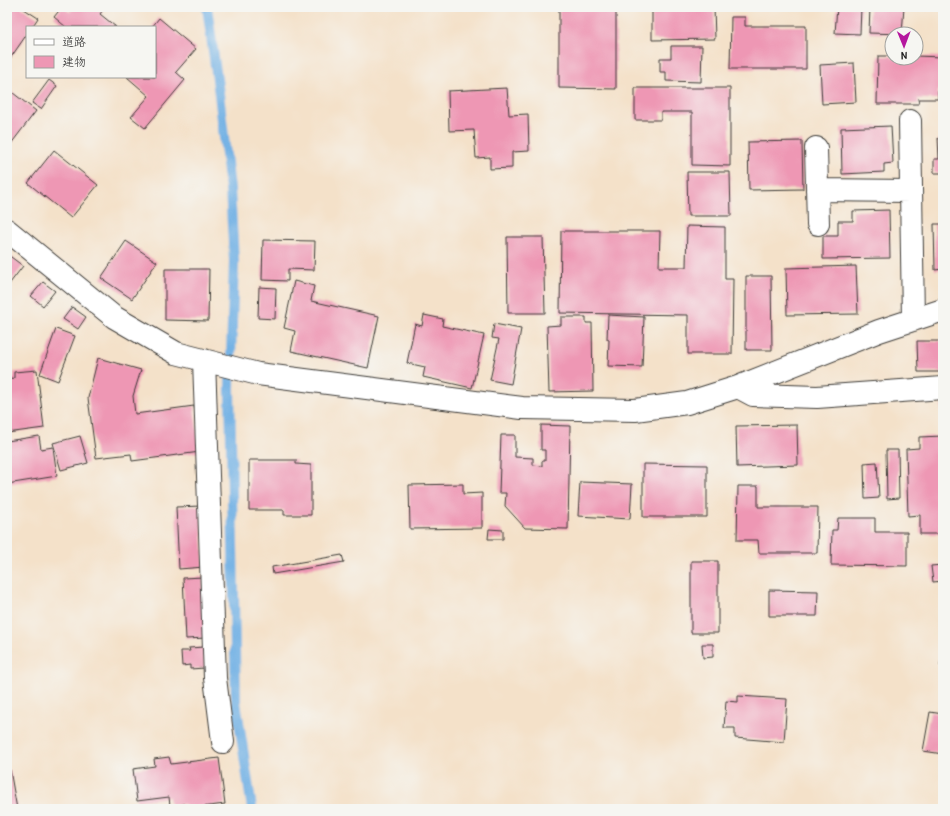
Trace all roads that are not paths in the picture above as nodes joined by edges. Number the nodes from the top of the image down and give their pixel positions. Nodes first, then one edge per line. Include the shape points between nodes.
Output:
1 (910, 121) dead end
2 (816, 148) dead end
3 (817, 190) junction
4 (911, 191) junction
5 (818, 224) dead end
6 (7, 230) edge
7 (943, 310) edge
8 (913, 320) junction
9 (209, 362) junction
10 (738, 387) junction
11 (943, 388) edge
12 (223, 742) dead end

1 - 4 street
2 - 3 street
3 - 4 street
3 - 5 street
4 - 8 street
6 - 9 street via 114,317 176,353
7 - 8 street
8 - 10 street
9 - 10 street via 258,374 522,408 635,410 687,403
9 - 12 street via 215,678
10 - 11 street via 753,395 817,397

